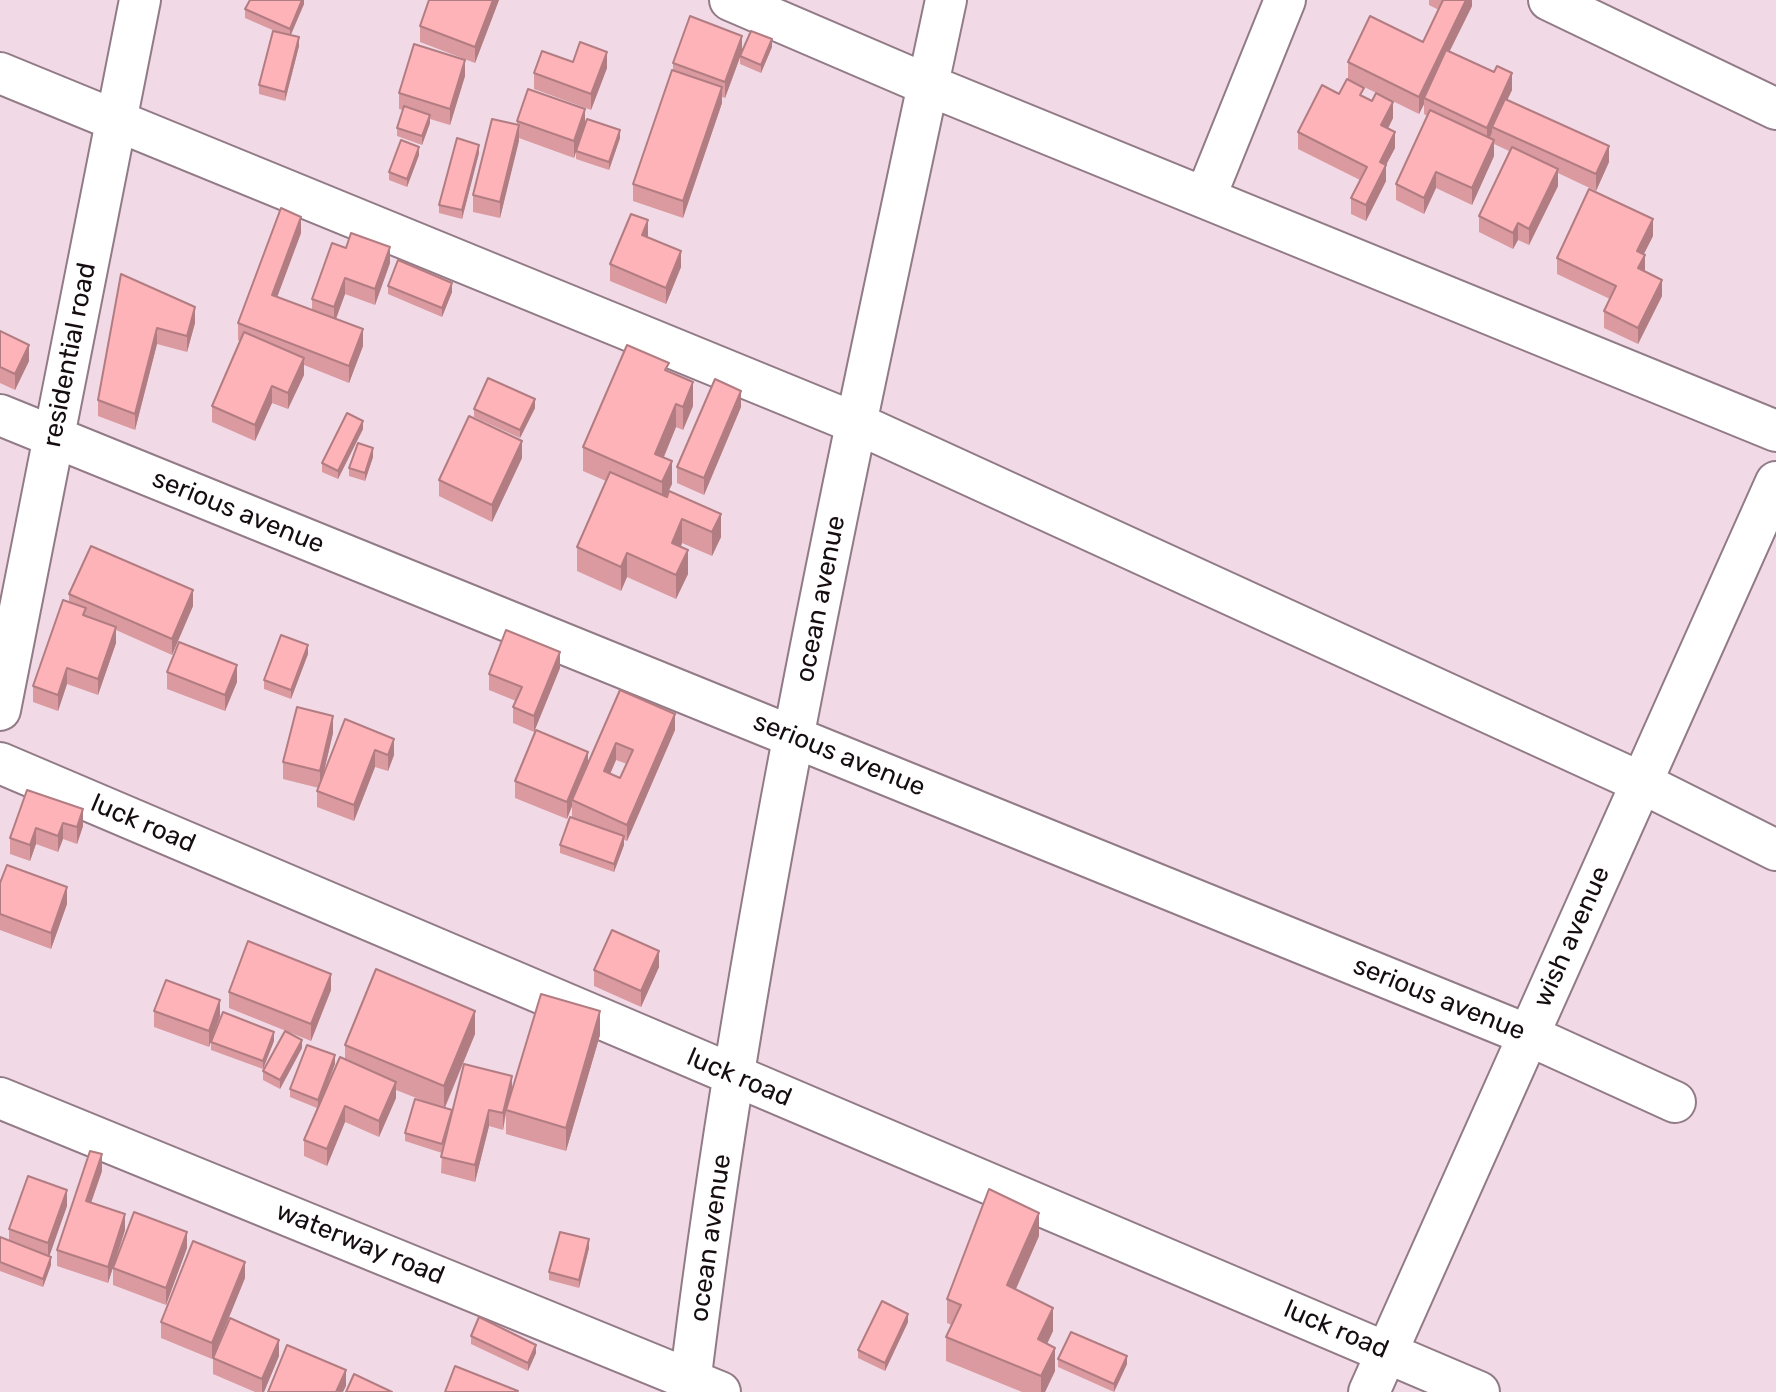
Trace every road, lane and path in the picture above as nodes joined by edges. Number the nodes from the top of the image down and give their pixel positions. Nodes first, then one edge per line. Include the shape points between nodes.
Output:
1 (140, 0) edge
2 (730, 0) edge
3 (946, 0) edge
4 (1285, 0) edge
5 (1549, 0) edge
6 (1623, 16) edge
7 (0, 73) edge
8 (928, 85) junction
9 (1776, 109) edge
10 (116, 122) junction
11 (1205, 198) junction
12 (0, 415) edge
13 (858, 424) junction
14 (1776, 431) edge
15 (54, 437) junction
16 (1776, 482) edge
17 (0, 710) edge
18 (794, 737) junction
19 (0, 763) edge
20 (1640, 782) junction
21 (1776, 850) edge
22 (1528, 1035) junction
23 (735, 1077) junction
24 (0, 1098) edge
25 (1675, 1102) dead end
26 (1388, 1352) junction
27 (700, 1388) edge
28 (1369, 1392) edge
29 (1479, 1392) edge

1 - 10 street, residential road
2 - 8 street
3 - 8 street, ocean avenue
4 - 11 street
5 - 6 street
6 - 9 street
7 - 10 street
8 - 11 street
8 - 13 street, ocean avenue
10 - 13 street
10 - 15 street, residential road
11 - 14 street
12 - 15 street, serious avenue
13 - 18 street, ocean avenue
13 - 20 street
15 - 17 street, residential road
15 - 18 street, serious avenue
16 - 20 street, wish avenue
18 - 22 street, serious avenue
18 - 23 street, ocean avenue
19 - 23 street, luck road
20 - 21 street
20 - 22 street, wish avenue
22 - 25 street, serious avenue
22 - 26 street, wish avenue
23 - 26 street, luck road
23 - 27 street, ocean avenue
24 - 27 street, waterway road
26 - 28 street, wish avenue
26 - 29 street, luck road

